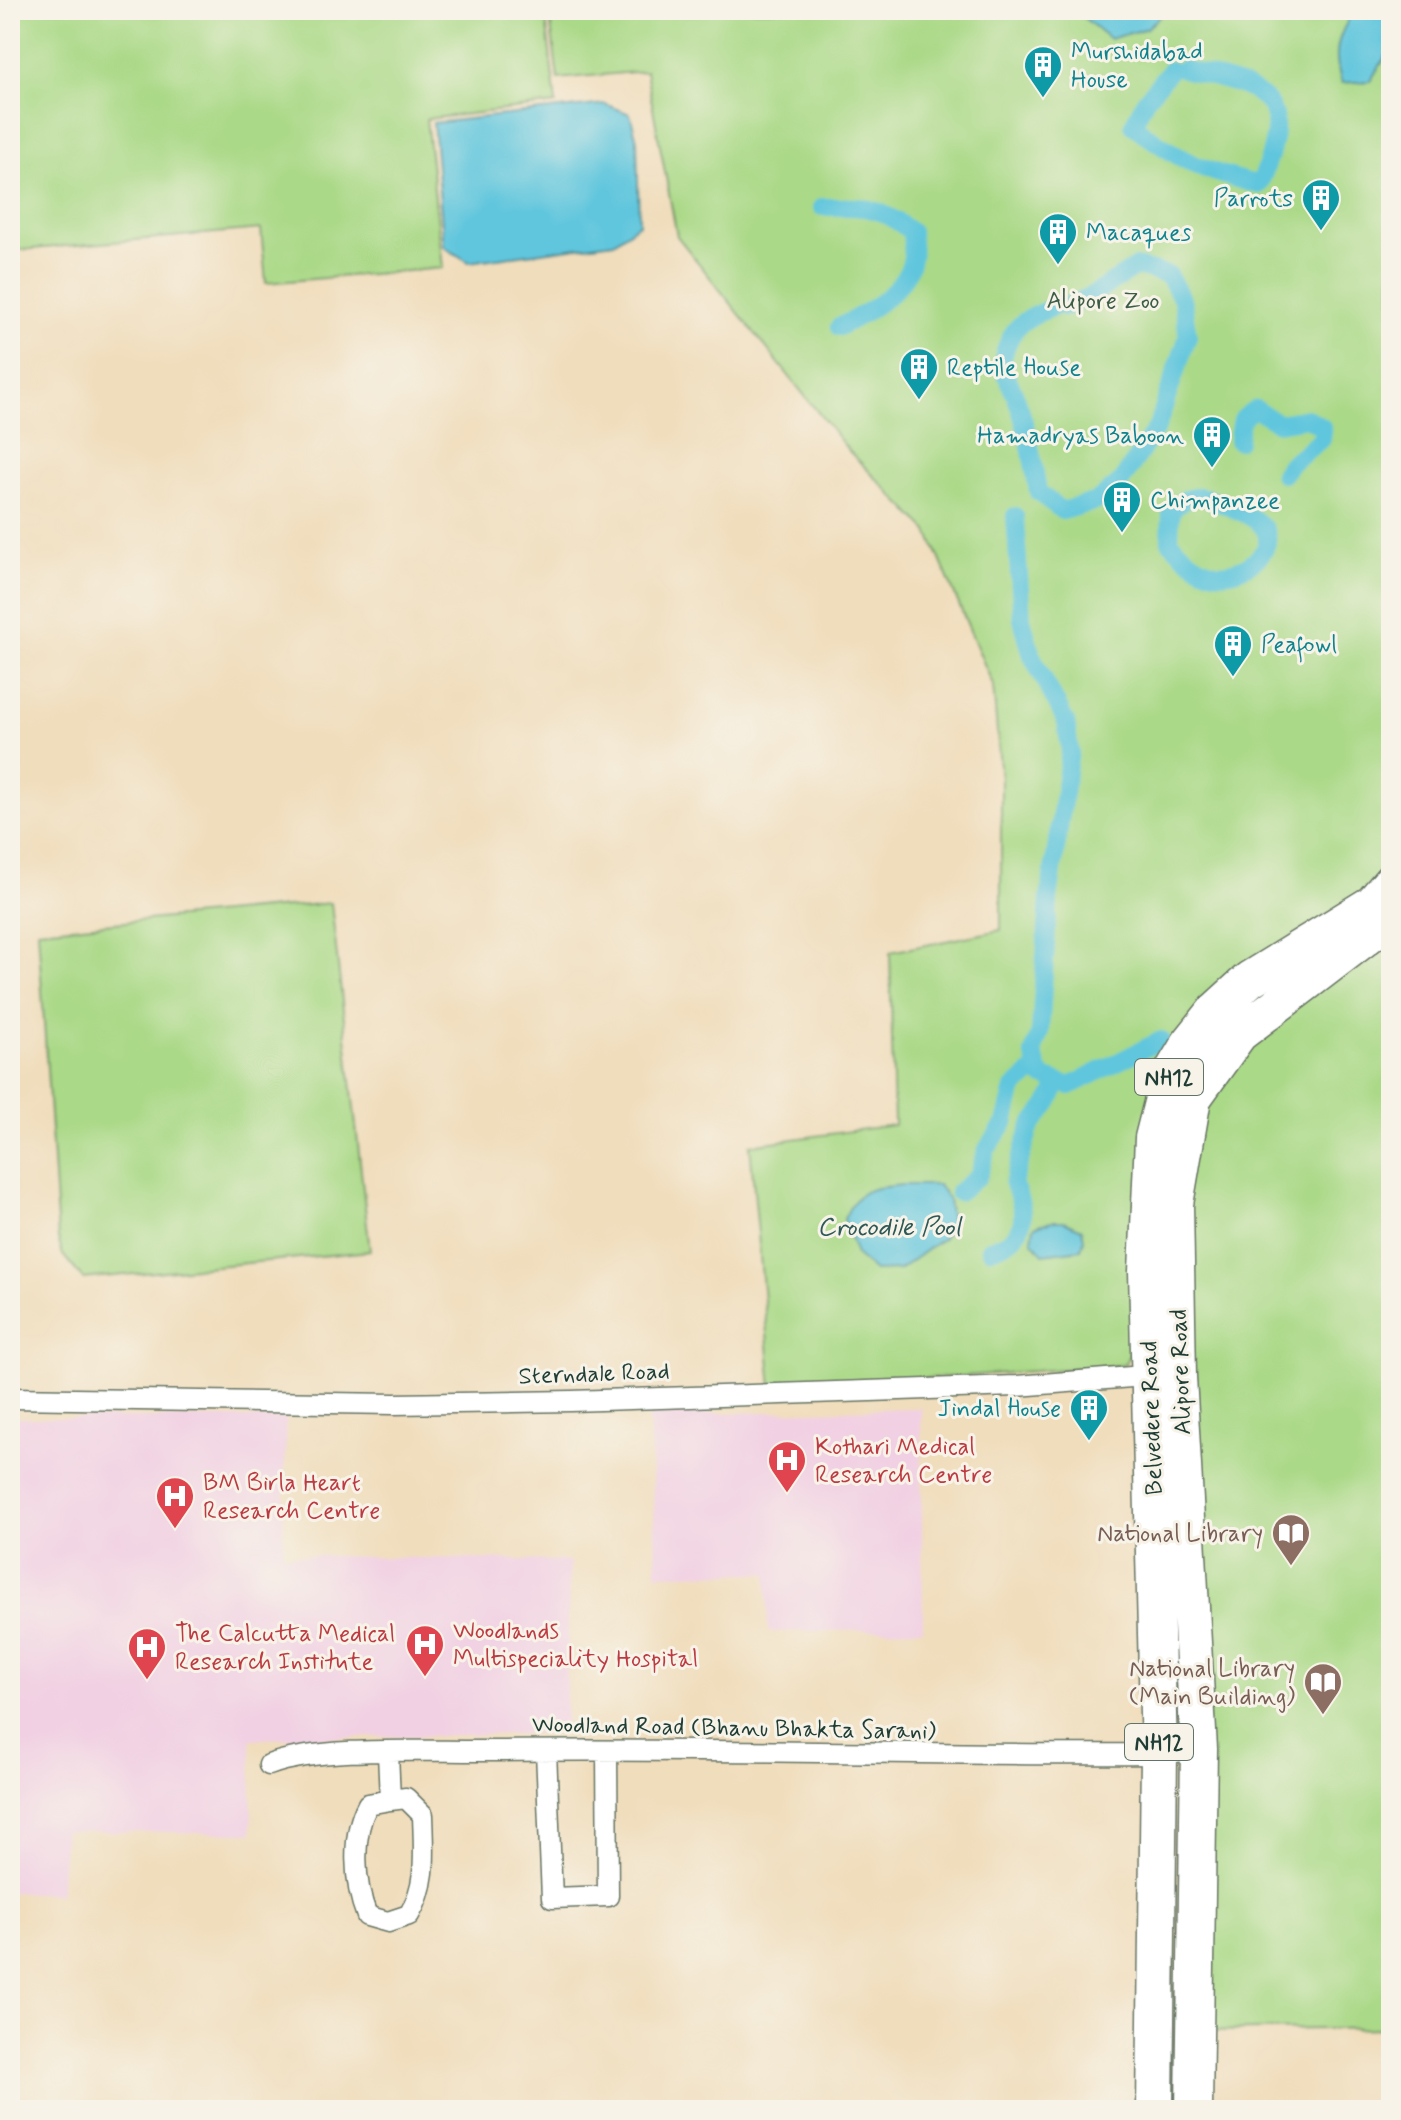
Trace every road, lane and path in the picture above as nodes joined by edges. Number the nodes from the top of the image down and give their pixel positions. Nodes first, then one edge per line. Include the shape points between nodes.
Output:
1 (1391, 882) edge
2 (1391, 918) edge
3 (1164, 1375) junction
4 (10, 1398) edge
5 (1199, 1749) junction
6 (546, 1751) junction
7 (607, 1751) junction
8 (388, 1753) junction
9 (1159, 1754) junction
10 (269, 1765) dead end
11 (390, 1800) junction
12 (1155, 2110) edge
13 (1194, 2110) edge

1 - 3 highway, Belvedere Road / NH12 via 1373,903 1250,979 1216,1010 1168,1079 1153,1138 1147,1271
2 - 3 highway, Alipore Road / NH12 via 1239,1034 1193,1098 1175,1204
3 - 4 street, Sterndale Road via 1017,1386 556,1401
3 - 5 highway, Alipore Road / NH12
3 - 9 highway, Belvedere Road / NH12
5 - 9 street, Woodland Road (Bhanu Bhakta Sarani)
5 - 13 highway, Alipore Road / NH12
6 - 7 street, Woodland Road (Bhanu Bhakta Sarani)
6 - 7 street via 552,1898 608,1896
6 - 8 street, Woodland Road (Bhanu Bhakta Sarani)
7 - 9 street, Woodland Road (Bhanu Bhakta Sarani)
8 - 10 street, Woodland Road (Bhanu Bhakta Sarani) via 288,1758
8 - 11 street
9 - 12 highway, Belvedere Road / NH12
11 - 11 street via 406,1798 423,1815 425,1872 420,1897 409,1915 388,1922 367,1916 357,1892 359,1820 368,1804

